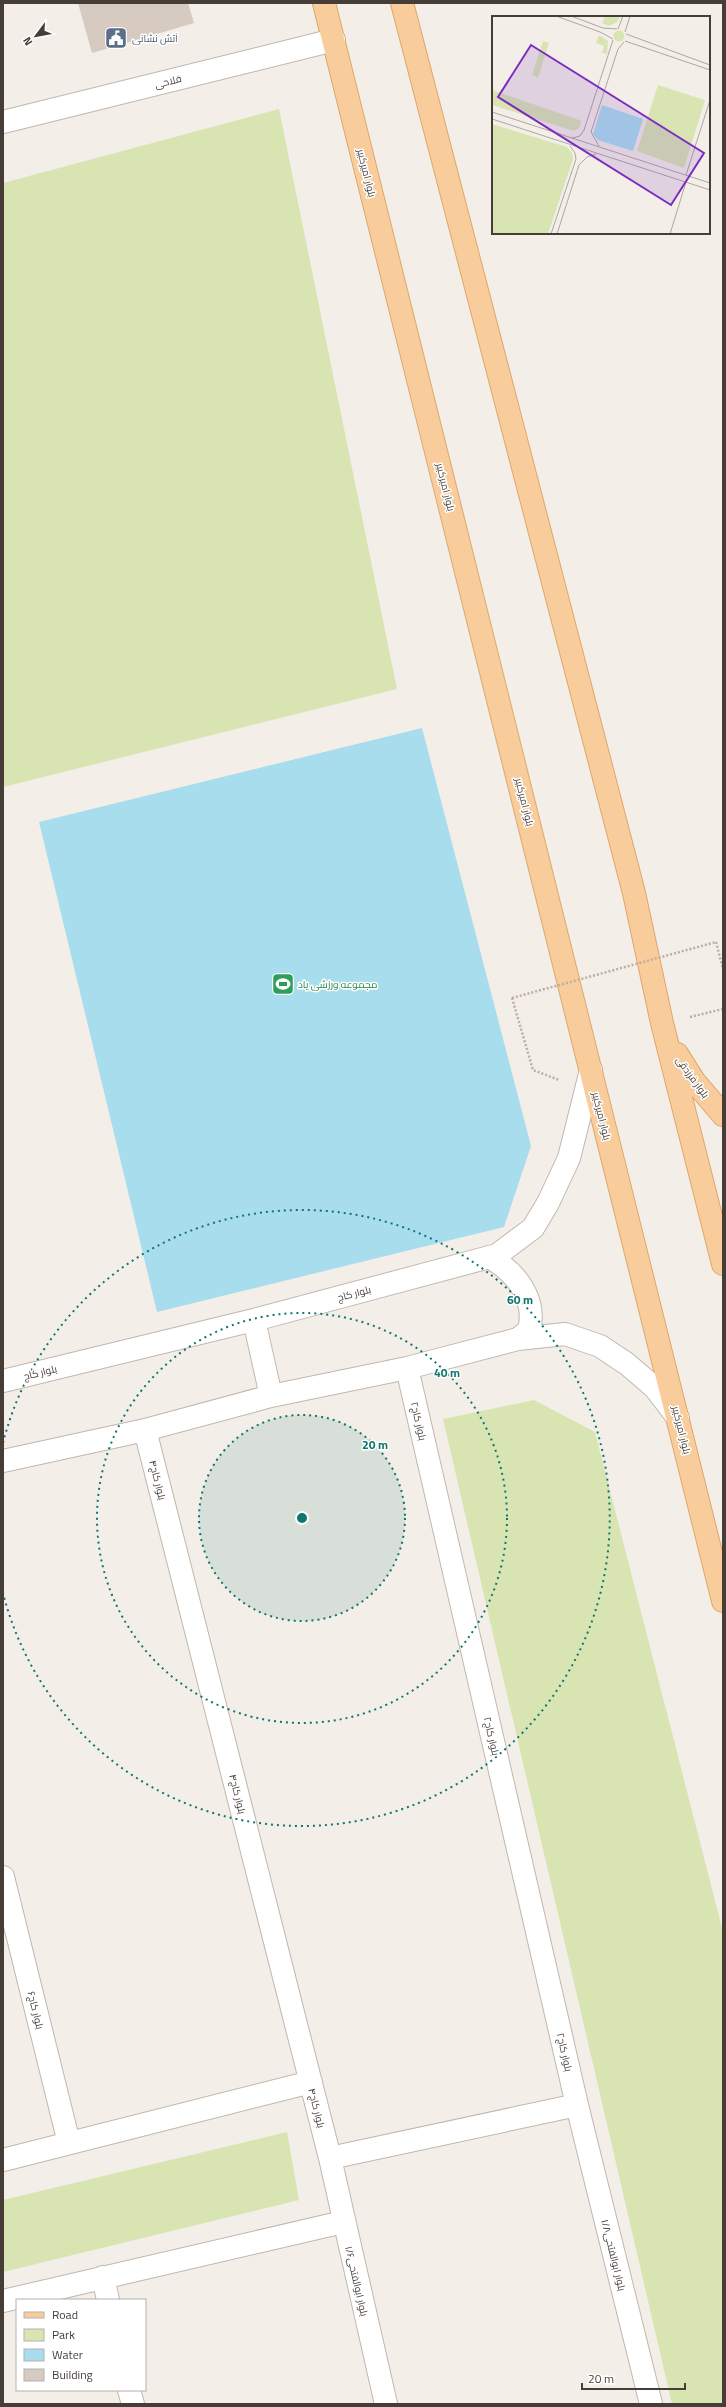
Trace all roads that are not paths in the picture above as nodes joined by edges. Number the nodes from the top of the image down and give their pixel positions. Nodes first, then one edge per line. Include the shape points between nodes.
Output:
1 (324, 3) edge
2 (402, 3) edge
3 (334, 40) junction
4 (3, 122) edge
5 (666, 1038) junction
6 (591, 1070) junction
7 (723, 1115) edge
8 (489, 1257) junction
9 (723, 1264) edge
10 (254, 1320) junction
11 (518, 1339) junction
12 (406, 1368) junction
13 (3, 1381) edge
14 (270, 1396) junction
15 (679, 1420) junction
16 (145, 1430) junction
17 (3, 1461) edge
18 (723, 1601) edge
19 (3, 1877) edge
20 (311, 2082) junction
21 (577, 2105) junction
22 (69, 2143) junction
23 (330, 2158) junction
24 (3, 2160) edge
25 (343, 2222) junction
26 (103, 2277) junction
27 (108, 2299) edge
28 (3, 2301) edge
29 (129, 2391) edge
30 (132, 2404) edge
31 (386, 2404) edge
32 (651, 2404) edge

1 - 3 main road, بلوار امیرکبیر
2 - 5 main road via 634,893
3 - 4 street, فلاحی
3 - 6 main road, بلوار امیرکبیر
5 - 7 main road, بلوار فرزدقی via 694,1081
5 - 9 main road
6 - 8 street, بلوار کاج via 569,1158 548,1203 534,1228 497,1255
6 - 15 main road, بلوار امیرکبیر
8 - 10 street, بلوار کاج
8 - 11 street via 504,1266 528,1297 532,1318 529,1330
10 - 13 street, بلوار کاج
10 - 14 street
11 - 12 street
11 - 15 street via 566,1334 600,1346 627,1364 655,1388
12 - 14 street
12 - 21 street, بلوار کاج۲
14 - 16 street
15 - 18 main road, بلوار امیرکبیر
16 - 17 street
16 - 20 street, بلوار کاج۴
19 - 22 street, بلوار کاج۶
20 - 22 street
20 - 23 street, بلوار کاج۴
21 - 23 street
21 - 32 street, بلوار ابوالفتحی۱/۸
22 - 24 street
23 - 25 street, بلوار ابوالفتحی۱/۶
25 - 26 street
25 - 31 street, بلوار ابوالفتحی۱/۶
26 - 27 street
26 - 28 street
29 - 30 street

